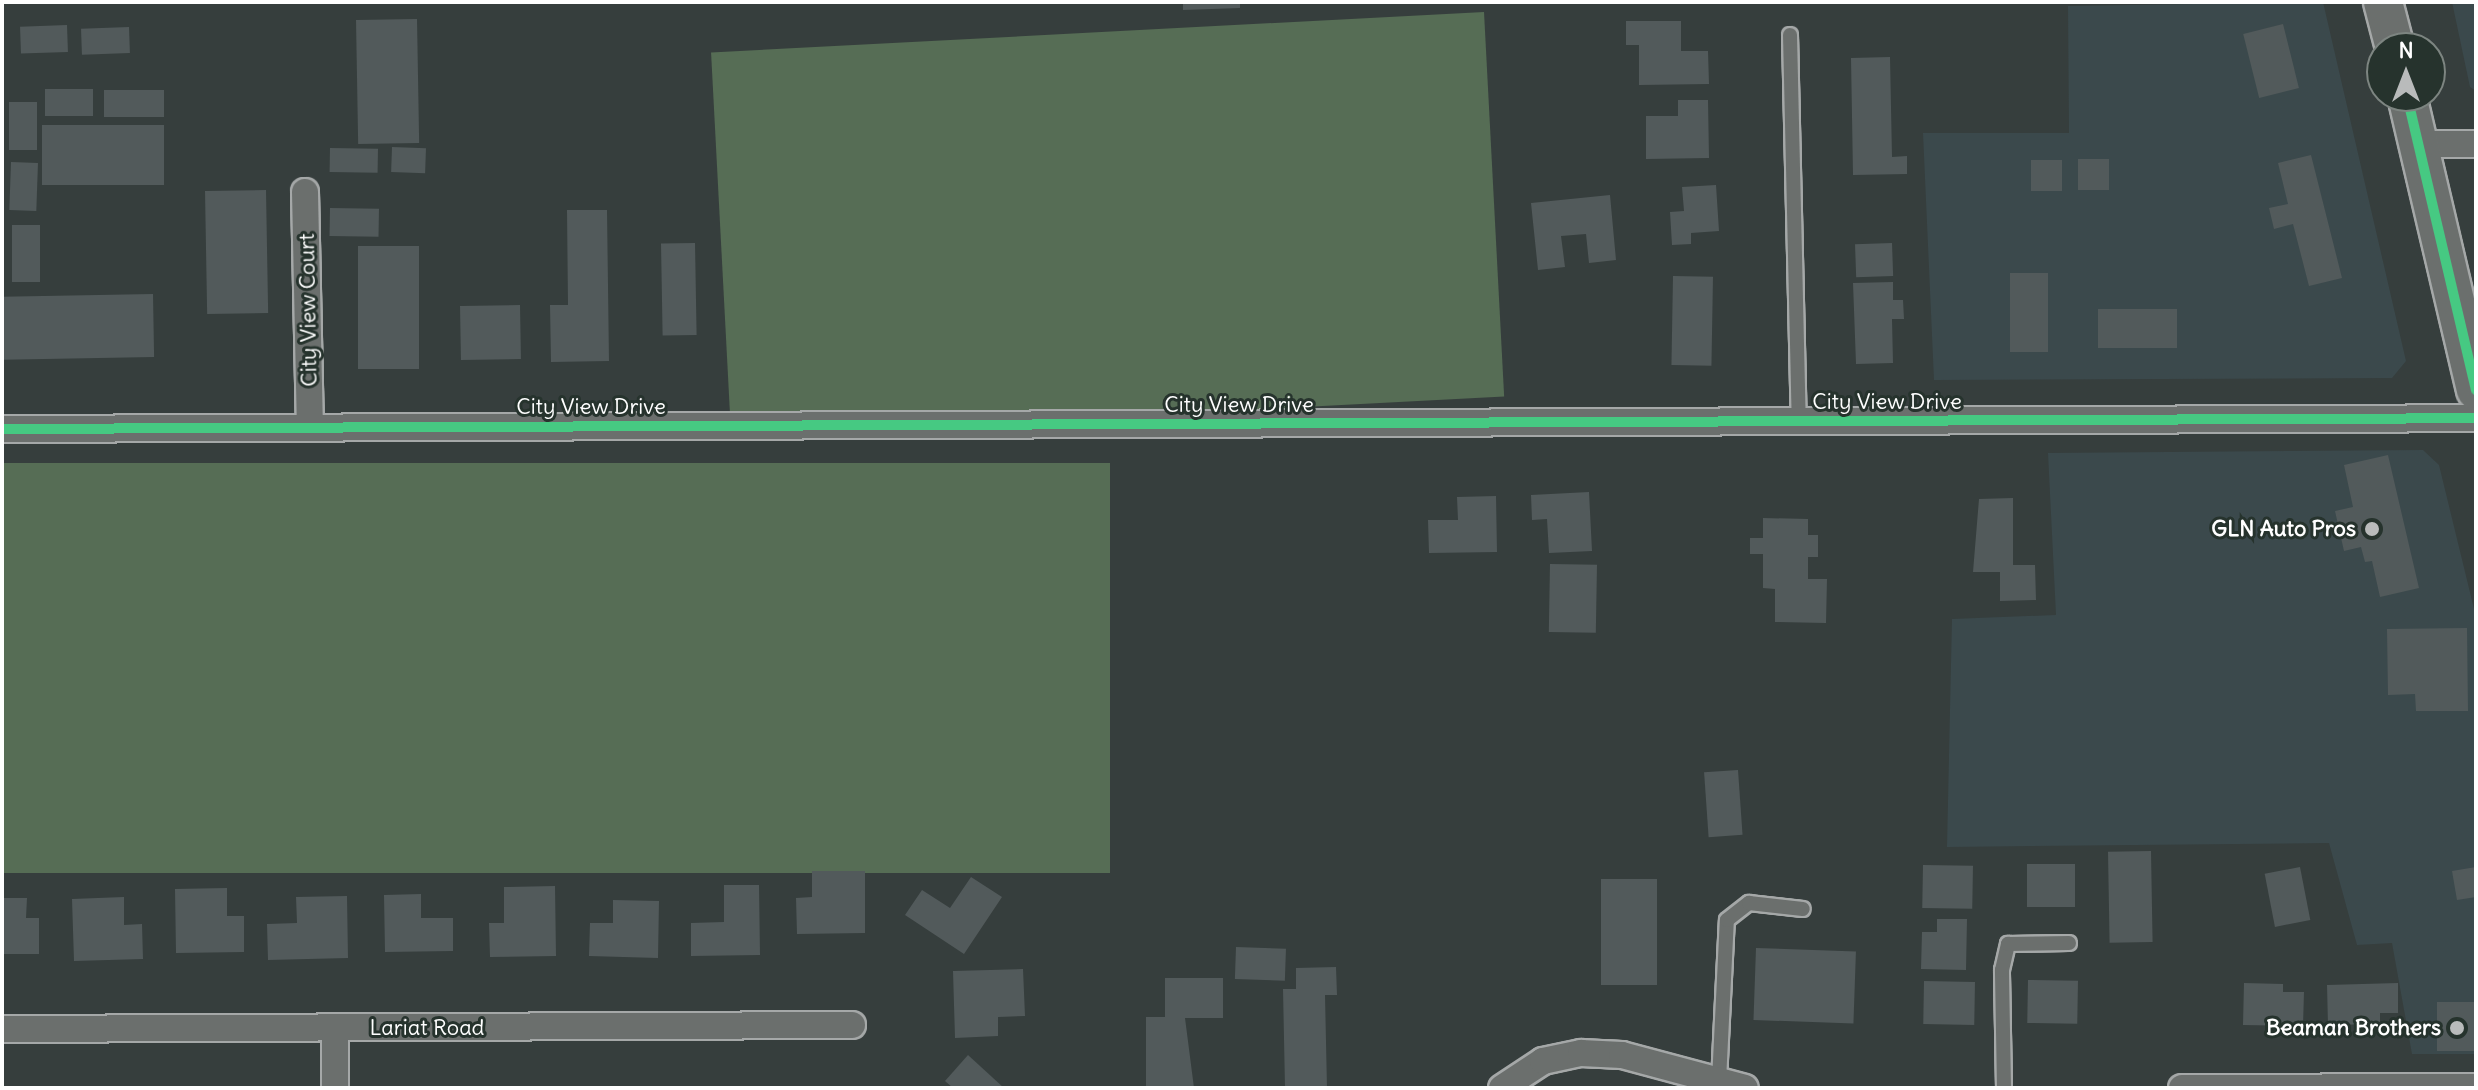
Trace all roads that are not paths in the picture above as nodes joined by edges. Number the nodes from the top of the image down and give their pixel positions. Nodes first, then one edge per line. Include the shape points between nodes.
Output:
1 (2383, 2) edge
2 (2391, 32) edge
3 (1790, 35) dead end
4 (2411, 112) edge
5 (2420, 144) junction
6 (2476, 144) edge
7 (305, 192) dead end
8 (2476, 390) edge
9 (2476, 418) edge
10 (1799, 423) junction
11 (310, 427) junction
12 (2, 429) edge
13 (1803, 909) dead end
14 (2069, 943) dead end
15 (852, 1025) dead end
16 (335, 1028) junction
17 (2, 1029) edge
18 (1734, 1086) edge
19 (2476, 1087) edge
20 (335, 1088) edge
21 (1502, 1088) edge
22 (2004, 1088) edge
23 (2182, 1088) edge

1 - 2 main road
3 - 10 lane
4 - 5 main road
5 - 6 street
5 - 8 main road
7 - 11 street, City View Court
9 - 10 street, City View Drive
10 - 11 street, City View Drive
11 - 12 street, City View Drive
13 - 18 lane via 1749,903 1727,920
14 - 22 lane via 2008,944 2002,970
15 - 16 street, Lariat Road
16 - 17 street, Lariat Road
16 - 20 street
18 - 21 street via 1622,1055 1581,1053 1543,1061
19 - 23 street

